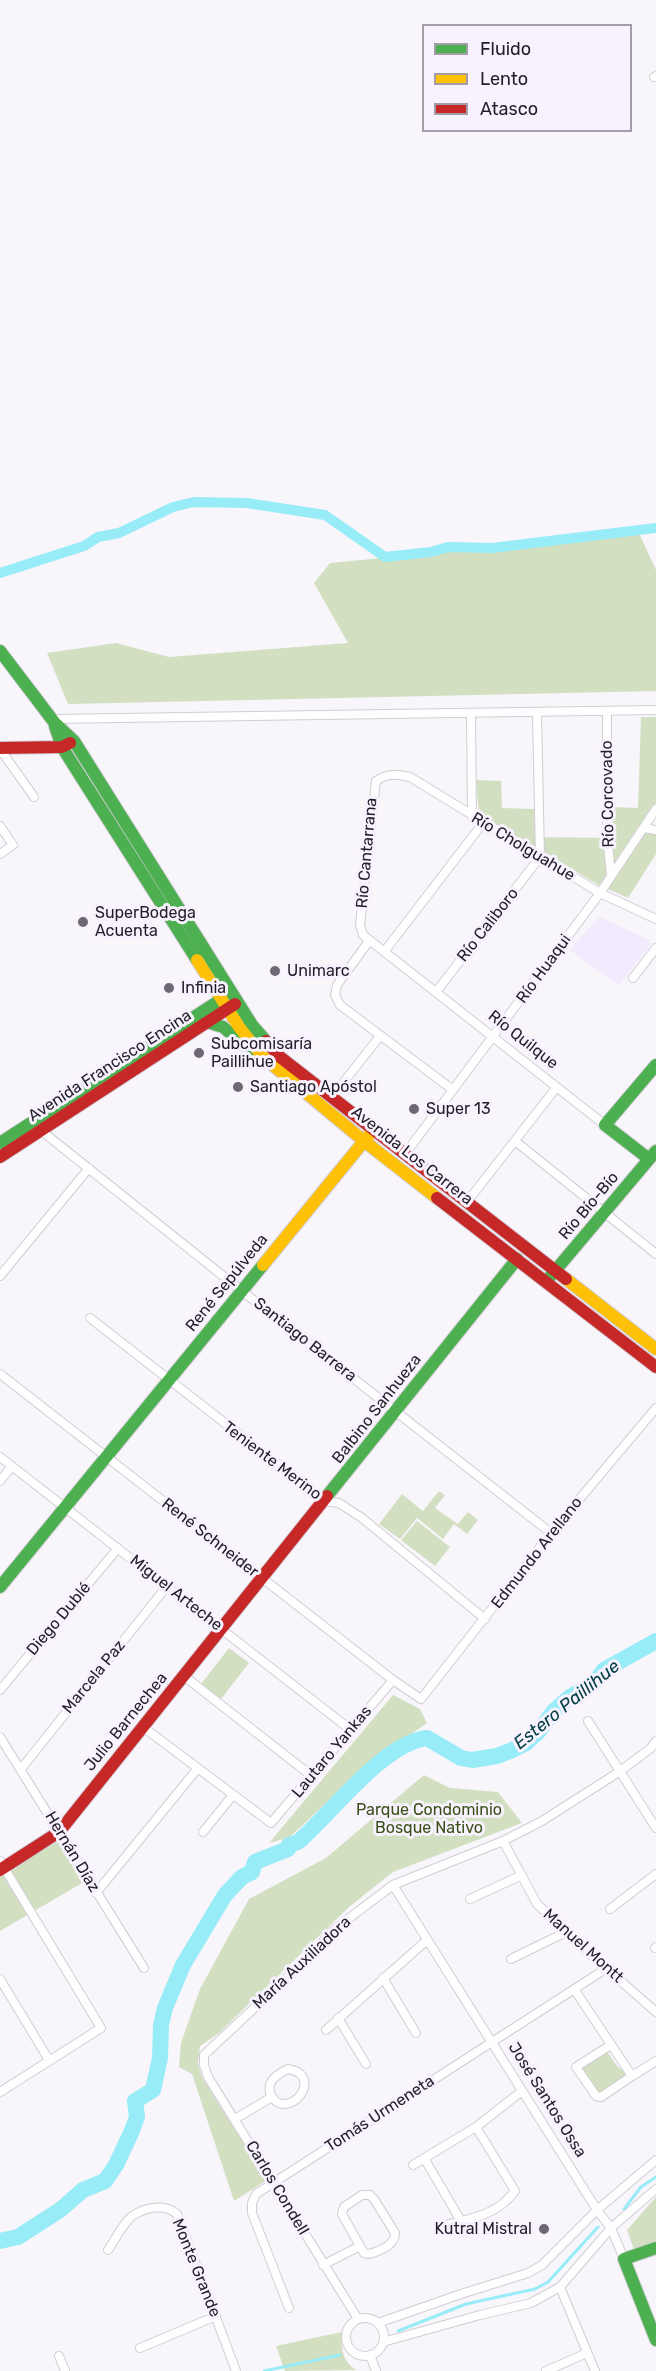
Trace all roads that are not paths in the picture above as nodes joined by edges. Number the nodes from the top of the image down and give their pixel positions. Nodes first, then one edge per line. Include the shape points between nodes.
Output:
1 (0, 651) edge
2 (656, 710) edge
3 (607, 711) junction
4 (537, 713) junction
5 (471, 714) junction
6 (53, 721) junction
7 (75, 741) junction
8 (62, 747) junction
9 (0, 748) edge
10 (393, 774) joint
11 (34, 797) dead end
12 (656, 809) edge
13 (119, 811) junction
14 (472, 817) junction
15 (108, 818) junction
16 (483, 823) junction
17 (0, 826) edge
18 (644, 828) junction
19 (656, 830) edge
20 (0, 854) edge
21 (540, 857) junction
22 (611, 876) junction
23 (600, 893) junction
24 (656, 918) edge
25 (369, 941) junction
26 (656, 948) edge
27 (384, 951) junction
28 (633, 978) dead end
29 (436, 992) junction
30 (230, 1000) junction
31 (207, 1022) junction
32 (380, 1036) junction
33 (493, 1038) junction
34 (656, 1065) edge
35 (277, 1069) junction
36 (556, 1088) junction
37 (453, 1090) junction
38 (332, 1097) junction
39 (605, 1125) junction
40 (36, 1126) junction
41 (374, 1130) junction
42 (364, 1141) junction
43 (515, 1141) junction
44 (0, 1143) edge
45 (405, 1154) junction
46 (0, 1157) edge
47 (654, 1158) edge
48 (89, 1168) junction
49 (467, 1202) junction
50 (604, 1213) junction
51 (656, 1254) edge
52 (517, 1259) junction
53 (556, 1271) junction
54 (0, 1276) edge
55 (546, 1282) junction
56 (242, 1291) junction
57 (90, 1318) dead end
58 (656, 1349) edge
59 (656, 1367) edge
60 (0, 1374) edge
61 (169, 1381) junction
62 (656, 1408) edge
63 (396, 1410) junction
64 (0, 1457) edge
65 (107, 1458) junction
66 (12, 1466) junction
67 (0, 1480) edge
68 (325, 1501) junction
69 (66, 1508) junction
70 (552, 1533) junction
71 (118, 1548) junction
72 (262, 1578) junction
73 (167, 1586) junction
74 (0, 1587) edge
75 (485, 1619) junction
76 (222, 1629) junction
77 (184, 1676) junction
78 (393, 1680) junction
79 (0, 1690) edge
80 (422, 1700) joint
81 (588, 1721) dead end
82 (143, 1727) junction
83 (351, 1730) junction
84 (0, 1737) edge
85 (656, 1741) edge
86 (21, 1768) junction
87 (198, 1768) junction
88 (619, 1772) junction
89 (313, 1777) junction
90 (233, 1795) junction
91 (656, 1828) edge
92 (59, 1832) junction
93 (203, 1832) dead end
94 (503, 1841) junction
95 (1, 1866) edge
96 (656, 1874) edge
97 (522, 1875) junction
98 (393, 1885) junction
99 (96, 1893) junction
100 (470, 1899) dead end
101 (610, 1908) dead end
102 (566, 1932) junction
103 (427, 1940) junction
104 (511, 1959) dead end
105 (144, 1968) dead end
106 (608, 1968) junction
107 (383, 1978) junction
108 (0, 1979) edge
109 (574, 1989) junction
110 (656, 2012) edge
111 (338, 2018) junction
112 (326, 2030) dead end
113 (416, 2033) dead end
114 (492, 2042) junction
115 (609, 2046) junction
116 (204, 2055) joint
117 (49, 2060) junction
118 (656, 2061) edge
119 (366, 2064) dead end
120 (632, 2076) junction
121 (522, 2091) junction
122 (0, 2092) edge
123 (272, 2097) junction
124 (235, 2119) junction
125 (476, 2127) junction
126 (424, 2158) junction
127 (656, 2160) edge
128 (412, 2165) dead end
129 (274, 2182) junction
130 (656, 2189) edge
131 (597, 2210) junction
132 (461, 2221) junction
133 (446, 2225) dead end
134 (611, 2228) junction
135 (360, 2246) junction
136 (656, 2248) edge
137 (108, 2250) dead end
138 (624, 2259) junction
139 (323, 2265) junction
140 (560, 2288) junction
141 (289, 2308) dead end
142 (216, 2316) junction
143 (358, 2319) junction
144 (652, 2320) edge
145 (378, 2323) junction
146 (656, 2340) edge
147 (383, 2342) junction
148 (140, 2348) dead end
149 (587, 2353) junction
150 (370, 2355) junction
151 (59, 2356) dead end
152 (65, 2371) edge
153 (236, 2371) edge
154 (376, 2371) edge
155 (546, 2371) edge
156 (595, 2371) edge

1 - 6 main road, Avenida Los Carrera
2 - 3 street
3 - 4 street
3 - 22 street, Río Corcovado
4 - 5 street
4 - 21 street
5 - 6 street
5 - 14 street
6 - 7 main road, Avenida Los Carrera
6 - 8 main road, Avenida Los Carrera
7 - 8 main road
7 - 13 main road, Avenida Los Carrera
8 - 9 main road
8 - 15 main road, Avenida Los Carrera
9 - 11 street
10 - 14 street, Río Cholguahue via 410,777
10 - 25 street, Río Cantarrana via 376,781 374,789 360,926
12 - 18 street, Río Huaqui
13 - 15 main road
13 - 30 main road, Avenida Los Carrera
14 - 16 street, Río Cholguahue
15 - 30 main road, Avenida Los Carrera
16 - 21 street, Río Cholguahue
16 - 27 street
17 - 20 street via 13,845
18 - 19 street
18 - 22 street, Río Huaqui
21 - 23 street, Río Cholguahue
21 - 29 street, Río Caliboro
22 - 23 street, Río Huaqui
23 - 24 street, Río Cholguahue
23 - 33 street, Río Huaqui
25 - 27 street, Río Quilque
25 - 32 street via 337,985 336,995 340,1005
26 - 28 street
27 - 29 street, Río Quilque
29 - 33 street, Río Quilque
30 - 31 main road, Avenida Francisco Encina
30 - 35 main road, Avenida Los Carrera via 250,1042
30 - 38 main road, Avenida Los Carrera via 277,1054
30 - 40 main road, Avenida Francisco Encina
31 - 35 main road via 223,1027
31 - 40 main road, Avenida Francisco Encina
32 - 37 street
32 - 38 street
33 - 36 street, Río Quilque
33 - 37 street, Río Huaqui
34 - 39 main road
35 - 42 main road, Avenida Los Carrera
36 - 39 street, Río Quilque
36 - 43 street
37 - 45 street, Río Huaqui
38 - 41 main road, Avenida Los Carrera
39 - 47 main road, Río Quilque
40 - 44 main road, Avenida Francisco Encina
40 - 46 main road, Avenida Francisco Encina
40 - 48 street, Santiago Barrera
41 - 42 main road, René Sepúlveda
41 - 45 main road, Avenida Los Carrera
42 - 52 main road, Avenida Los Carrera
42 - 56 main road, René Sepúlveda
43 - 49 street
43 - 50 street
45 - 49 main road, Avenida Los Carrera
47 - 50 main road, Río Bío-Bío
48 - 54 street
48 - 56 street, Santiago Barrera
49 - 53 main road, Avenida Los Carrera
50 - 51 street
50 - 53 main road, Río Bío-Bío
52 - 55 main road, Avenida Los Carrera
52 - 63 main road, Balbino Sanhueza
53 - 55 main road, Río Bío-Bío
53 - 58 main road, Avenida Los Carrera
55 - 59 main road, Avenida Los Carrera
56 - 61 main road, René Sepúlveda
56 - 63 street, Santiago Barrera
57 - 61 street, Teniente Merino
60 - 65 street, René Schneider
61 - 65 main road, René Sepúlveda
61 - 68 street, Teniente Merino
62 - 70 street, Edmundo Arellano
63 - 68 main road, Balbino Sanhueza
63 - 70 street, Santiago Barrera
64 - 66 street, Miguel Arteche
65 - 69 main road, René Sepúlveda
65 - 72 street, René Schneider
66 - 67 street
66 - 69 street, Miguel Arteche
68 - 72 main road, Balbino Sanhueza
68 - 75 street, Teniente Merino via 339,1503 362,1518
69 - 71 street, Miguel Arteche
69 - 74 main road, René Sepúlveda
70 - 75 street, Edmundo Arellano
71 - 73 street, Miguel Arteche
71 - 79 street, Diego Dublé
72 - 76 main road, Julio Barnechea
72 - 78 street, René Schneider
73 - 76 street, Miguel Arteche
73 - 86 street, Marcela Paz
75 - 80 street, Edmundo Arellano
76 - 77 main road, Julio Barnechea
76 - 83 street, Miguel Arteche
77 - 82 main road, Julio Barnechea
77 - 89 street
78 - 80 street, René Schneider
78 - 83 street, Lautaro Yankas
81 - 88 street
82 - 87 street
82 - 92 main road, Julio Barnechea
83 - 89 street, Lautaro Yankas
84 - 86 street, Hernán Díaz
85 - 88 street, María Auxiliadora
86 - 92 street, Hernán Díaz
87 - 90 street
87 - 99 street
88 - 91 street
88 - 94 street, María Auxiliadora
89 - 90 street, Lautaro Yankas via 271,1823
90 - 93 street
92 - 95 main road, Julio Barnechea
92 - 99 street, Hernán Díaz
94 - 97 street, Manuel Montt
94 - 98 street, María Auxiliadora
95 - 117 street via 101,2028
96 - 101 street
97 - 100 street
97 - 102 street, Manuel Montt via 537,1904
98 - 103 street, José Santos Ossa
98 - 116 street, María Auxiliadora via 331,1932
99 - 105 street, Hernán Díaz
102 - 104 street
102 - 106 street, Manuel Montt
103 - 107 street
103 - 114 street, José Santos Ossa
106 - 109 street, Tomás Urmeneta
106 - 110 street, Manuel Montt
107 - 111 street
107 - 113 street
108 - 117 street
109 - 114 street, Tomás Urmeneta
109 - 115 street
111 - 112 street
111 - 119 street
114 - 121 street, José Santos Ossa
114 - 129 street, Tomás Urmeneta
115 - 120 street
115 - 120 street via 576,2067 593,2093 601,2097
116 - 124 street, Carlos Condell via 208,2077
117 - 122 street
118 - 120 street
121 - 125 street
121 - 131 street, José Santos Ossa
123 - 123 street via 286,2104 297,2098 306,2085 302,2075 288,2069 278,2073 269,2088
123 - 124 street
124 - 129 street, Carlos Condell
125 - 126 street
125 - 132 street via 515,2191 505,2204 490,2213
126 - 128 street
126 - 132 street
127 - 131 street
129 - 139 street, Carlos Condell
129 - 141 street, Tomás Urmeneta via 256,2194 252,2208
130 - 134 street
131 - 134 street, José Santos Ossa
131 - 145 street via 542,2265 528,2273
132 - 133 street
134 - 138 street, José Santos Ossa
134 - 140 street
135 - 135 street via 369,2254 395,2238 374,2199 366,2195 344,2207 342,2214
135 - 139 street
136 - 138 main road
137 - 142 street, Monte Grande via 132,2217 156,2207 170,2209 179,2218
138 - 144 main road, José Santos Ossa
139 - 143 street, Carlos Condell
140 - 147 street via 531,2303
140 - 149 street
142 - 148 street
142 - 153 street, Monte Grande
143 - 145 street
143 - 150 street via 347,2329 346,2343 356,2354
144 - 146 main road, José Santos Ossa
145 - 147 street
147 - 150 street
149 - 155 street
149 - 156 street
150 - 154 street
151 - 152 street

